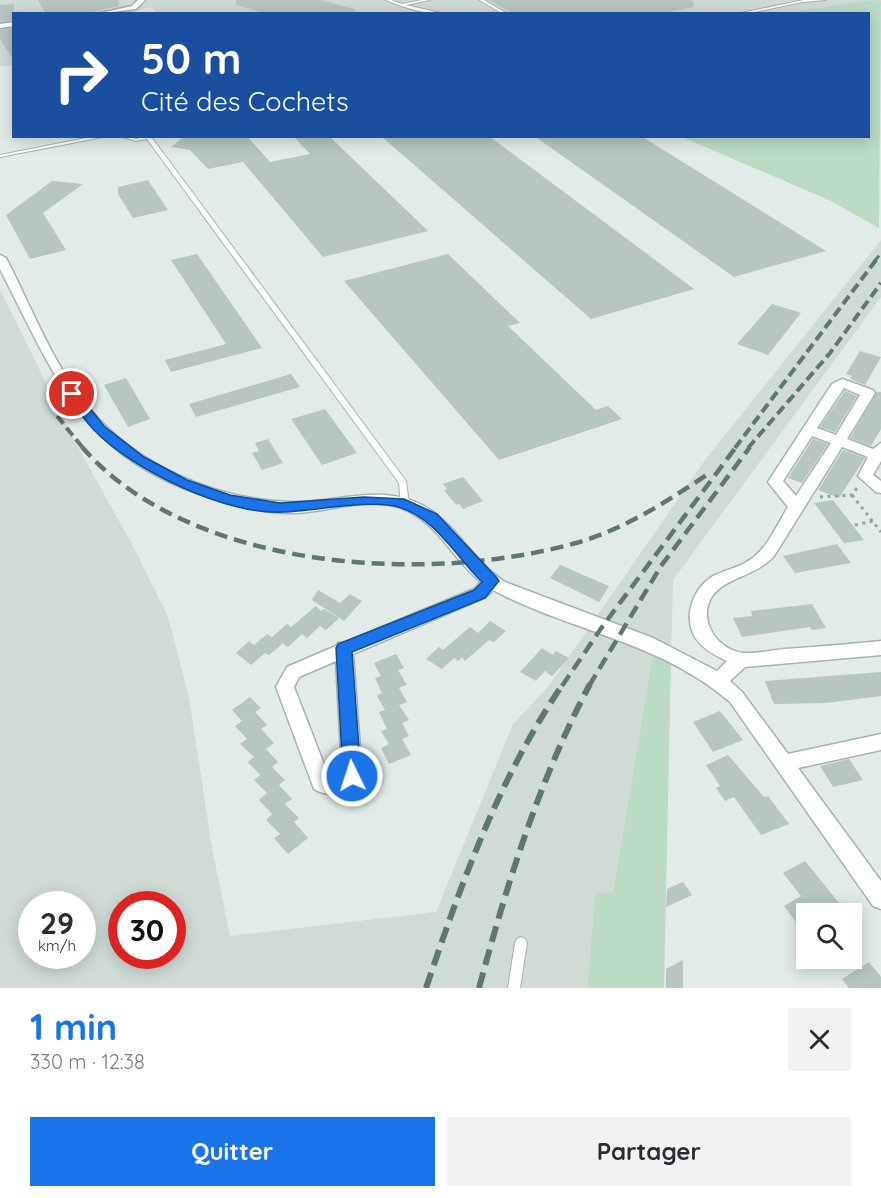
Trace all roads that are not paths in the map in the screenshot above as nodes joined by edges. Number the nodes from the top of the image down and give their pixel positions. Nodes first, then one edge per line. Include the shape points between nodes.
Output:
1 (142, 0) edge
2 (388, 0) edge
3 (428, 0) edge
4 (481, 0) edge
5 (809, 0) edge
6 (824, 0) edge
7 (800, 2) junction
8 (399, 5) junction
9 (111, 12) edge
10 (434, 12) edge
11 (503, 12) edge
12 (748, 12) edge
13 (95, 138) edge
14 (128, 138) edge
15 (147, 138) edge
16 (154, 138) edge
17 (0, 156) edge
18 (0, 258) edge
19 (809, 430) junction
20 (838, 441) junction
21 (879, 452) edge
22 (881, 488) edge
23 (405, 504) junction
24 (795, 505) junction
25 (492, 581) junction
26 (344, 648) junction
27 (881, 648) edge
28 (740, 660) junction
29 (719, 680) junction
30 (881, 742) edge
31 (784, 762) junction
32 (881, 899) edge
33 (521, 943) dead end
34 (514, 988) edge

1 - 9 street via 134,8
2 - 8 lane
3 - 8 lane
4 - 11 lane
5 - 7 lane
6 - 7 lane
7 - 12 lane
8 - 10 lane
13 - 17 lane
14 - 15 lane
16 - 23 lane via 405,486
18 - 23 street via 72,394 99,429 140,460 183,483 228,500 280,508 382,501
19 - 20 street
19 - 20 street via 842,383 868,393
19 - 24 street via 775,482
20 - 21 street
20 - 24 street via 806,495
21 - 22 street via 865,476
23 - 25 street via 432,518
24 - 28 street via 762,560 712,585 700,606 700,633
25 - 26 street via 480,594
25 - 29 street via 664,651
26 - 26 street via 293,672 285,687 321,783 326,786 341,784 352,776
27 - 28 street
28 - 29 street
29 - 31 street
30 - 31 street
31 - 32 street
33 - 34 lane

